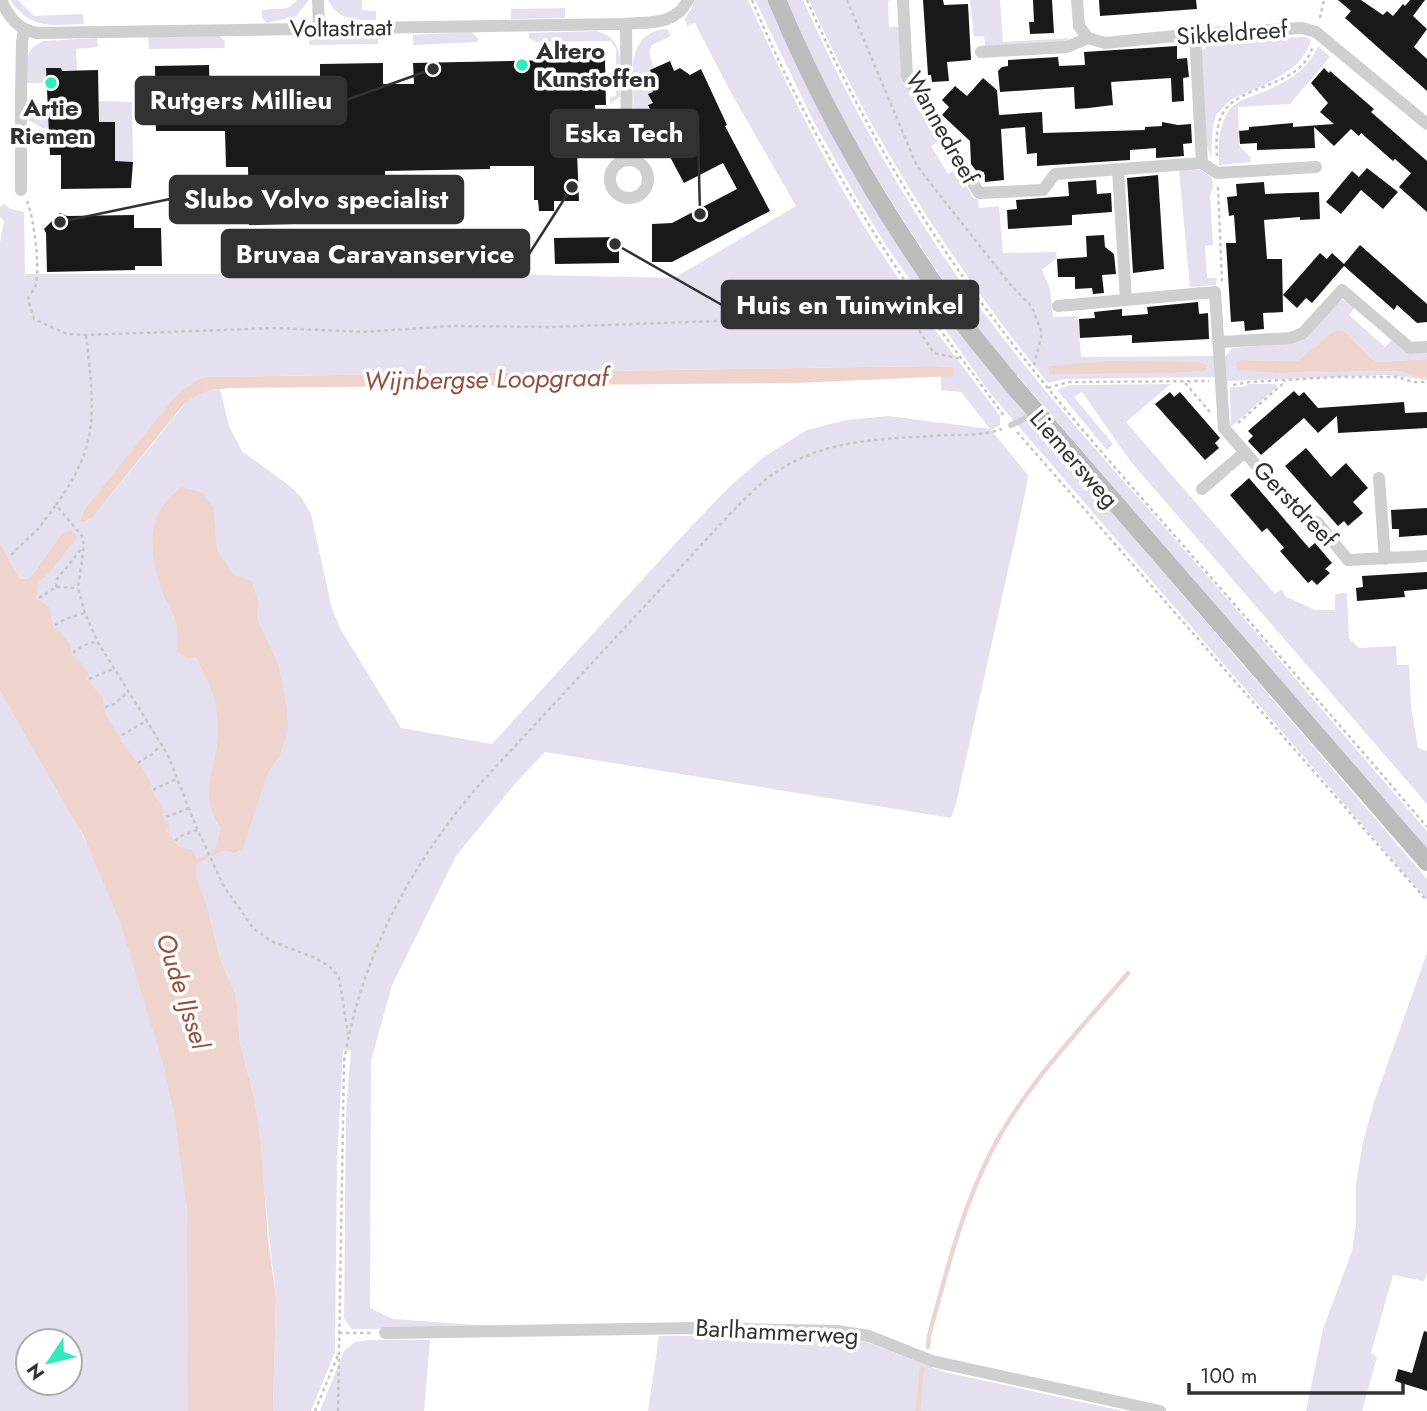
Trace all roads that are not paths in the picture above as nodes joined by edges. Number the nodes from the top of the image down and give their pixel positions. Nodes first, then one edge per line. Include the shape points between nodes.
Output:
1 (1, 0) edge
2 (318, 0) edge
3 (688, 0) edge
4 (777, 0) edge
5 (902, 0) edge
6 (1077, 0) edge
7 (626, 24) junction
8 (319, 29) junction
9 (24, 31) junction
10 (1195, 34) junction
11 (1088, 38) junction
12 (981, 52) dead end
13 (1427, 124) edge
14 (627, 160) dead end
15 (1202, 163) junction
16 (1316, 167) dead end
17 (1118, 169) junction
18 (21, 190) road end
19 (1126, 299) junction
20 (1058, 306) dead end
21 (1220, 342) junction
22 (1427, 347) edge
23 (1037, 413) junction
24 (1011, 425) road end
25 (1245, 452) junction
26 (1379, 478) dead end
27 (1202, 489) dead end
28 (1427, 556) edge
29 (1385, 559) junction
30 (1427, 862) edge
31 (385, 1333) road end
32 (1160, 1411) edge

1 - 9 street
2 - 8 street
3 - 7 street, Voltastraat via 670,20
4 - 23 main road, Liemersweg via 872,188 950,305
5 - 17 street, Wannedreef via 907,76 979,193 1043,190 1055,174
6 - 11 street via 1079,26
7 - 8 street, Voltastraat
7 - 14 street
8 - 9 street, Voltastraat
9 - 18 street
10 - 11 street, Sikkeldreef via 1105,43
10 - 13 street, Sikkeldreef via 1302,28 1316,33
10 - 15 street
11 - 12 street, Sikkeldreef via 1067,47
15 - 16 street via 1217,173
15 - 17 street, Wannedreef
17 - 19 street
19 - 20 street
19 - 21 street via 1215,292
21 - 22 street via 1291,338 1303,333 1342,290 1410,348
21 - 25 street, Gerstdreef via 1226,430
23 - 24 lane
23 - 30 main road, Liemersweg
25 - 27 street, Gerstdreef
25 - 29 street, Gerstdreef via 1303,519 1317,522 1348,560
26 - 29 street
28 - 29 street, Gerstdreef
31 - 32 street, Barlhammerweg via 696,1328 837,1331 869,1336 932,1361

